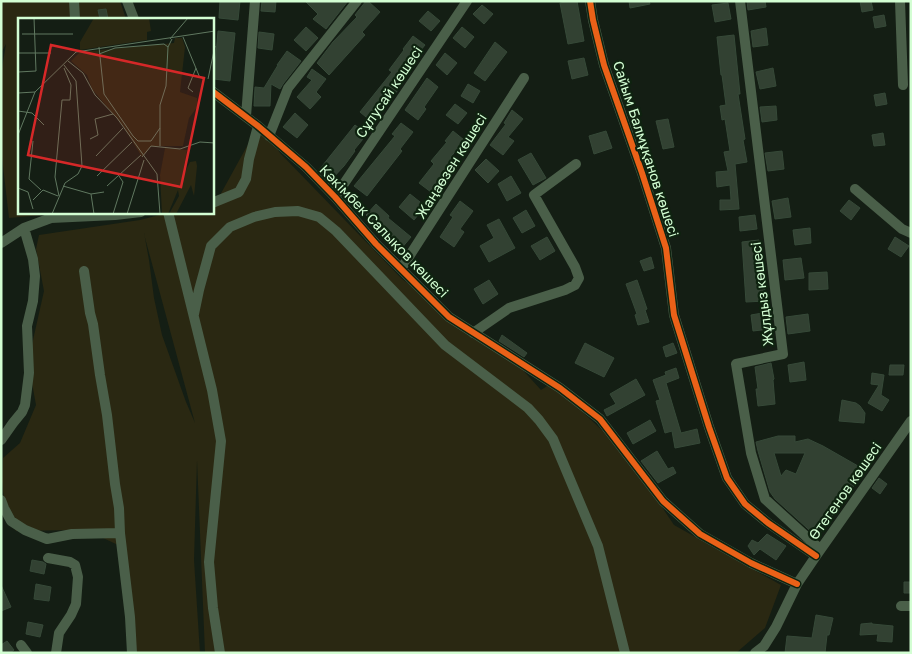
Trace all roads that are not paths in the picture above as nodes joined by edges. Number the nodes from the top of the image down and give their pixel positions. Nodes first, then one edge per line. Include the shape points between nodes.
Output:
1 (74, 1) edge
2 (127, 1) edge
3 (255, 1) edge
4 (357, 1) edge
5 (467, 1) edge
6 (590, 1) edge
7 (740, 1) edge
8 (900, 1) edge
9 (75, 18) edge
10 (134, 18) edge
11 (524, 78) dead end
12 (903, 85) dead end
13 (214, 92) edge
14 (246, 116) junction
15 (258, 126) junction
16 (269, 136) junction
17 (576, 164) dead end
18 (855, 189) dead end
19 (335, 197) junction
20 (214, 202) edge
21 (124, 214) edge
22 (169, 214) edge
23 (24, 228) junction
24 (911, 233) edge
25 (1, 243) edge
26 (401, 270) junction
27 (84, 271) dead end
28 (194, 314) junction
29 (473, 333) junction
30 (911, 421) edge
31 (1, 440) edge
32 (1, 500) edge
33 (120, 534) junction
34 (818, 552) junction
35 (48, 558) dead end
36 (797, 584) junction
37 (56, 653) edge
38 (132, 653) edge
39 (220, 653) edge
40 (625, 653) edge
41 (755, 653) edge

1 - 9 street
2 - 10 street
3 - 14 street
4 - 16 street via 288,88
5 - 19 street, Сұлусай көшесі
6 - 34 street, Сайым Балмұқанов көшесі via 604,65 666,248 674,314 727,478 745,504 768,523
7 - 34 street, Жұлдыз көшесі via 783,354 736,364 751,453 765,499
8 - 12 street
11 - 26 street, Жаңаөзен көшесі
13 - 14 street, Кәкімбек Салықов көшесі
14 - 15 street, Кәкімбек Салықов көшесі
15 - 16 street, Кәкімбек Салықов көшесі
15 - 20 street via 246,179 239,192
16 - 19 street, Кәкімбек Салықов көшесі
17 - 29 street via 534,195 574,267 578,278 575,285 509,308
18 - 24 street via 902,230
19 - 26 street, Кәкімбек Салықов көшесі
21 - 23 street via 51,218
22 - 28 street
23 - 25 street
23 - 31 street via 35,276 27,326 29,373 25,405
26 - 29 street, Кәкімбек Салықов көшесі via 449,317
27 - 33 street via 107,415
28 - 39 street via 220,441 209,562
28 - 40 street via 211,246 230,227 275,212 298,211 319,217 445,345 528,408 553,439 598,546
29 - 36 street, Кәкімбек Салықов көшесі via 560,388 600,420 664,502 700,534
30 - 34 street, Өтегенов көшесі
32 - 33 street via 11,521 39,537
33 - 38 street
34 - 36 street, Өтегенов көшесі
35 - 37 street via 75,565 78,577 76,604 59,633
36 - 41 street, Өтегенов көшесі via 776,628

